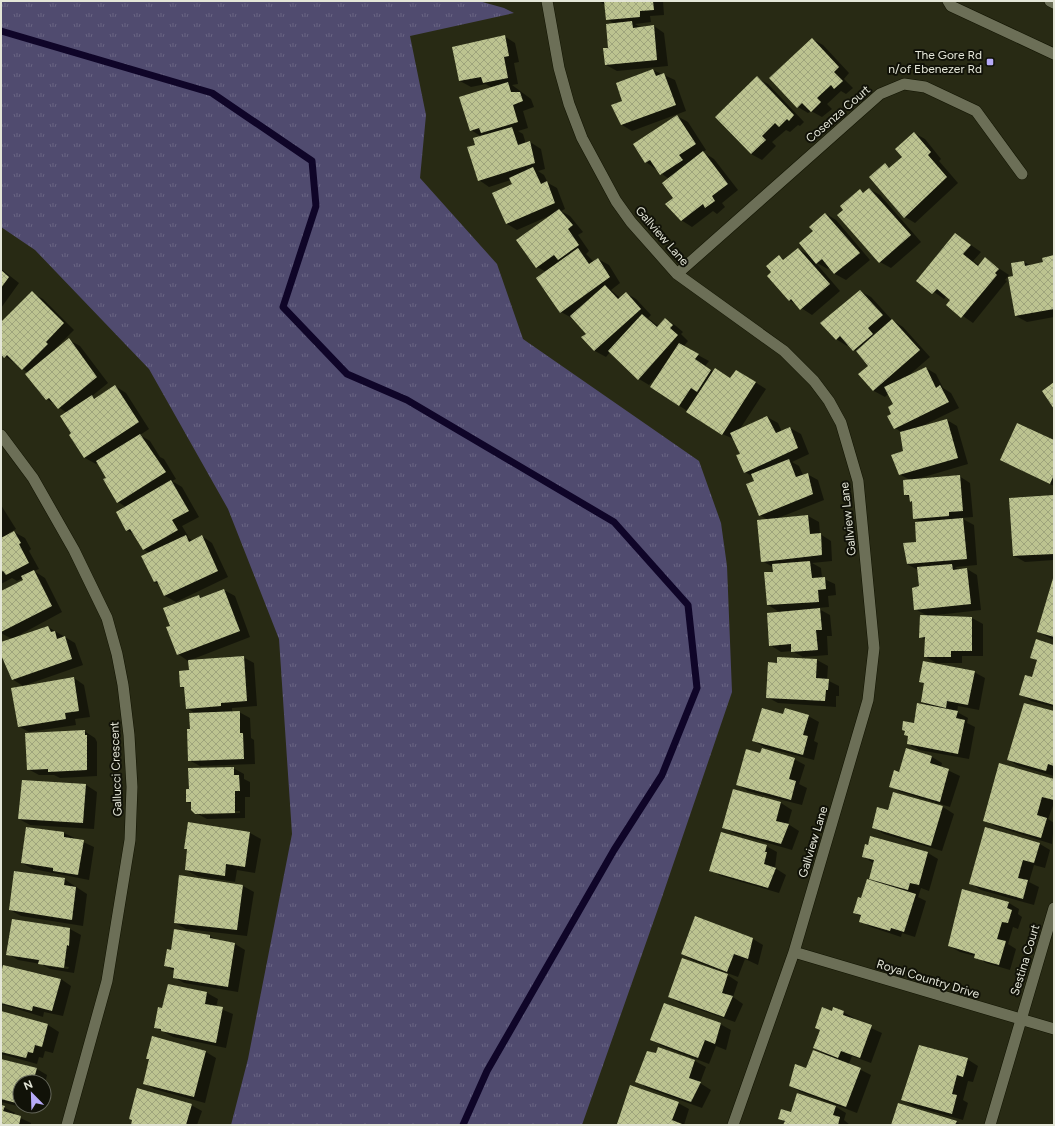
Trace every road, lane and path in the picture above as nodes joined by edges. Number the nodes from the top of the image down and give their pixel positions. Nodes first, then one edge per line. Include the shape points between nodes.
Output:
1 (547, 1) edge
2 (948, 1) edge
3 (1050, 1) edge
4 (1054, 3) edge
5 (1054, 54) edge
6 (1022, 174) dead end
7 (677, 274) junction
8 (1, 435) edge
9 (1054, 908) edge
10 (794, 952) junction
11 (1021, 1020) junction
12 (1054, 1030) edge
13 (67, 1125) edge
14 (733, 1125) edge
15 (990, 1125) edge

1 - 7 street, Gallview Lane via 560,68 582,138 616,201
2 - 5 street via 951,6
3 - 4 street
6 - 7 street, Cosenza Court via 976,111 926,87 904,84 880,94
7 - 10 street, Gallview Lane via 784,351 814,381 841,423 858,481 874,648 873,666 860,731
8 - 13 street, Gallucci Crescent via 33,478 74,550 107,618 124,685 129,735 132,787 130,840 107,981
9 - 11 street, Sestina Court
10 - 11 street, Royal Country Drive
10 - 14 street, Gallview Lane
11 - 12 street, Royal Country Drive
11 - 15 street

